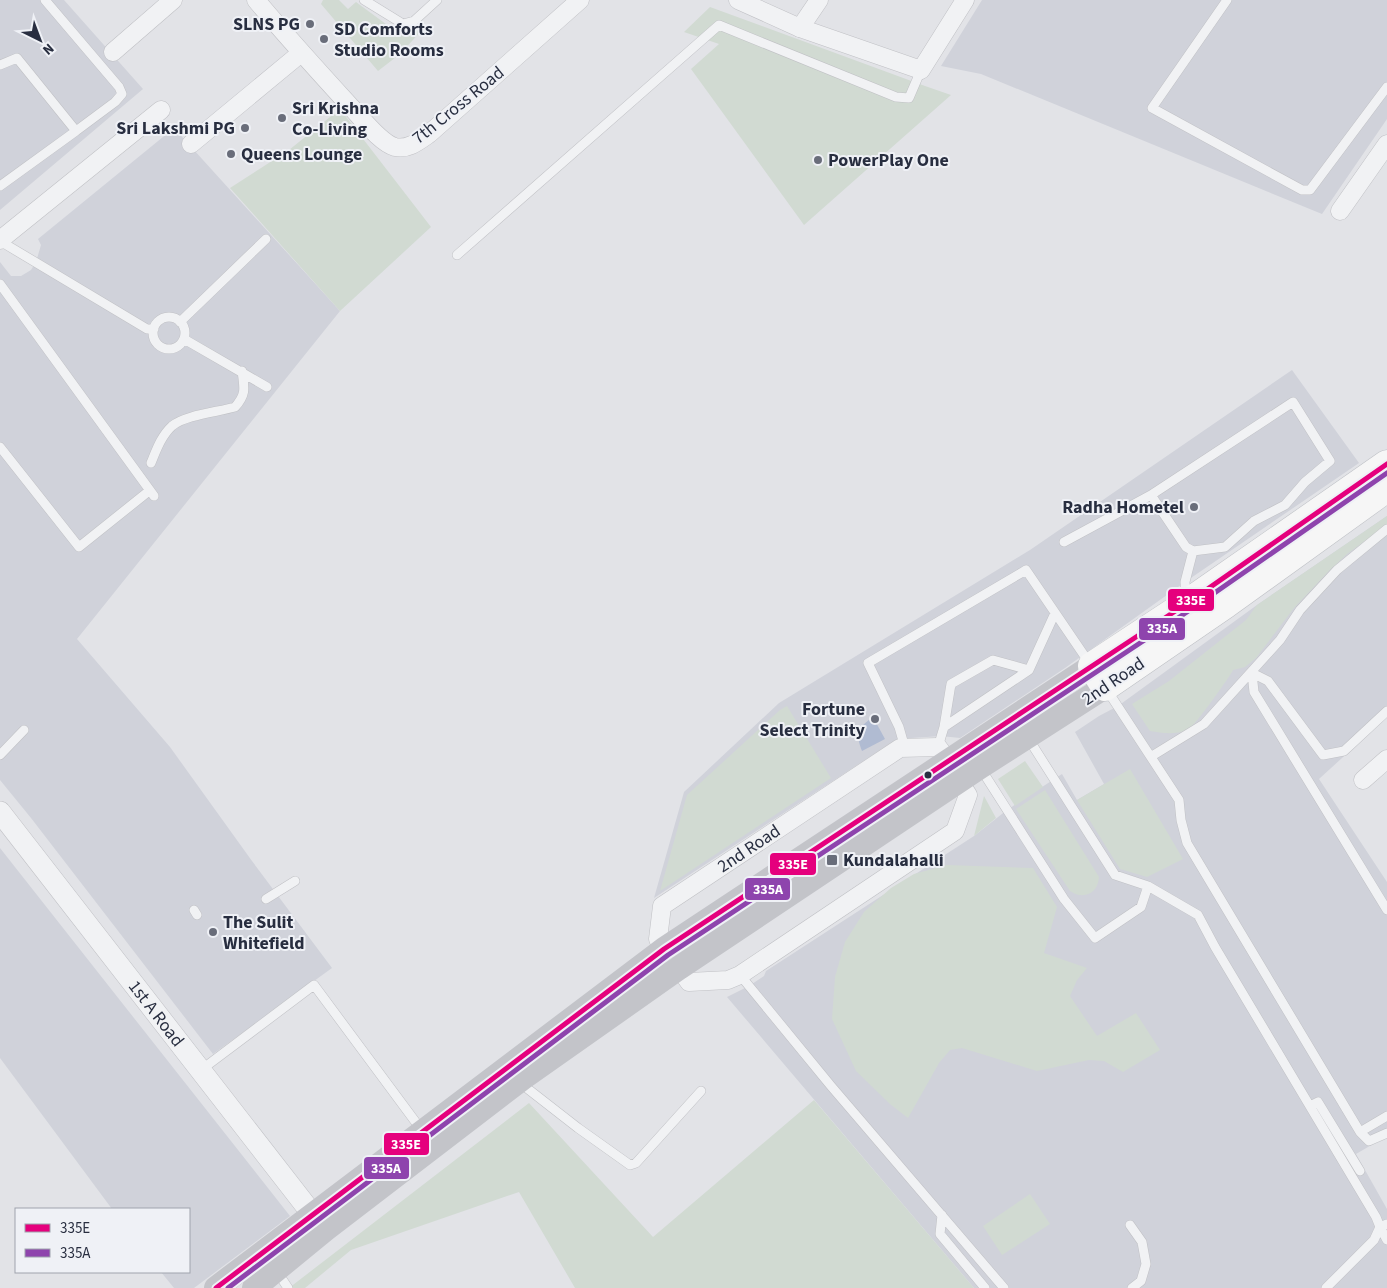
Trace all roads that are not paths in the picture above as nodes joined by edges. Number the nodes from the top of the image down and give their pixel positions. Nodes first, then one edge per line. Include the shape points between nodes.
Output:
1 (45, 0) edge
2 (174, 0) edge
3 (256, 0) edge
4 (364, 0) edge
5 (436, 0) edge
6 (580, 0) edge
7 (740, 0) edge
8 (819, 0) edge
9 (965, 0) edge
10 (1227, 0) edge
11 (800, 28) junction
12 (114, 52) dead end
13 (301, 52) junction
14 (0, 65) edge
15 (921, 70) junction
16 (1387, 87) edge
17 (160, 110) dead end
18 (76, 131) junction
19 (191, 144) dead end
20 (1387, 144) edge
21 (0, 186) edge
22 (1340, 212) dead end
23 (266, 239) dead end
24 (0, 240) edge
25 (457, 255) dead end
26 (0, 284) edge
27 (180, 322) junction
28 (154, 329) junction
29 (184, 339) junction
30 (242, 371) junction
31 (267, 387) dead end
32 (0, 447) edge
33 (151, 463) dead end
34 (1387, 464) edge
35 (1387, 488) edge
36 (1151, 495) junction
37 (1387, 529) edge
38 (1064, 542) dead end
39 (1193, 551) junction
40 (1186, 604) junction
41 (1055, 613) junction
42 (1029, 670) junction
43 (1252, 673) junction
44 (1098, 677) junction
45 (1387, 711) edge
46 (944, 727) junction
47 (24, 730) dead end
48 (1028, 738) junction
49 (905, 748) junction
50 (0, 755) edge
51 (1152, 756) junction
52 (1387, 759) edge
53 (949, 763) junction
54 (980, 767) junction
55 (1363, 780) dead end
56 (0, 812) edge
57 (295, 881) dead end
58 (1148, 886) junction
59 (266, 899) dead end
60 (1387, 910) edge
61 (664, 949) junction
62 (679, 968) junction
63 (740, 975) junction
64 (201, 1070) junction
65 (519, 1082) junction
66 (701, 1092) dead end
67 (1310, 1106) junction
68 (1387, 1116) edge
69 (423, 1132) junction
70 (1360, 1132) junction
71 (1387, 1133) edge
72 (1360, 1172) dead end
73 (314, 1215) junction
74 (942, 1215) junction
75 (1130, 1225) dead end
76 (1383, 1226) edge
77 (1387, 1240) edge
78 (282, 1279) edge
79 (216, 1288) edge
80 (254, 1288) edge
81 (985, 1288) edge
82 (1004, 1288) edge
83 (1132, 1288) edge
84 (1326, 1288) edge

1 - 18 lane via 122,94
2 - 12 street
3 - 13 street, 7th Cross Road
4 - 5 lane via 403,24 414,21
6 - 13 street, 7th Cross Road via 429,134 401,148 387,144
7 - 11 street
8 - 11 street
9 - 15 street
10 - 16 lane via 1152,108 1302,190 1310,190
11 - 15 street
13 - 19 street
14 - 18 lane via 16,58
15 - 25 lane via 909,98 896,97 719,25
17 - 24 street
18 - 21 lane
20 - 22 street
23 - 27 lane
24 - 28 lane via 147,329
26 - 32 lane via 151,493 79,547
27 - 28 lane via 175,318 162,319
27 - 29 lane
28 - 29 lane via 155,340 164,348 176,347
29 - 30 lane
30 - 31 lane
30 - 33 lane via 244,393 235,407 173,425 159,444
34 - 40 main road, 2nd Road
35 - 44 main road, 2nd Road via 1226,604
36 - 38 lane
36 - 39 lane via 1186,547
36 - 39 lane via 1293,402 1330,461 1285,505 1254,521 1225,547
37 - 43 lane via 1336,570 1300,610
39 - 40 lane via 1185,582
40 - 44 main road, 2nd Road
41 - 42 lane
41 - 44 lane
41 - 49 lane via 1026,570 868,663 899,726
42 - 46 lane
42 - 46 lane via 993,660 951,684
43 - 45 lane via 1268,681 1323,755 1344,751
43 - 51 lane via 1204,724
43 - 60 lane via 1254,692
44 - 48 main road, 2nd Road
44 - 51 lane
44 - 53 main road, 2nd Road
46 - 53 lane
47 - 50 lane
48 - 54 main road, 2nd Road
48 - 58 lane via 1115,875
49 - 53 street, 2nd Road
49 - 61 street, 2nd Road via 900,748 662,906 658,939
51 - 70 lane via 1179,800 1187,843
52 - 55 street
53 - 54 main road, 2nd Road
53 - 61 main road, 2nd Road
53 - 62 main road, 2nd Road
53 - 63 street via 968,795 955,831
54 - 58 lane via 1064,899 1095,938 1141,907
56 - 64 street, 1st A Road
57 - 59 lane
58 - 67 lane via 1198,915
61 - 69 main road, 2nd Road
62 - 63 street via 689,982 728,980
62 - 65 main road, 2nd Road
63 - 74 lane
64 - 69 lane via 314,985
64 - 73 street, 1st A Road
65 - 66 lane via 630,1165 636,1164
65 - 78 main road, 2nd Road
67 - 72 lane via 1318,1102
67 - 76 lane
68 - 70 lane
69 - 73 main road, 2nd Road
70 - 71 lane via 1369,1141
73 - 79 main road, 2nd Road
74 - 81 lane via 940,1234
74 - 82 lane
75 - 83 lane via 1142,1242 1146,1264 1141,1281
76 - 77 lane
76 - 84 lane via 1374,1240
78 - 80 main road, 2nd Road

